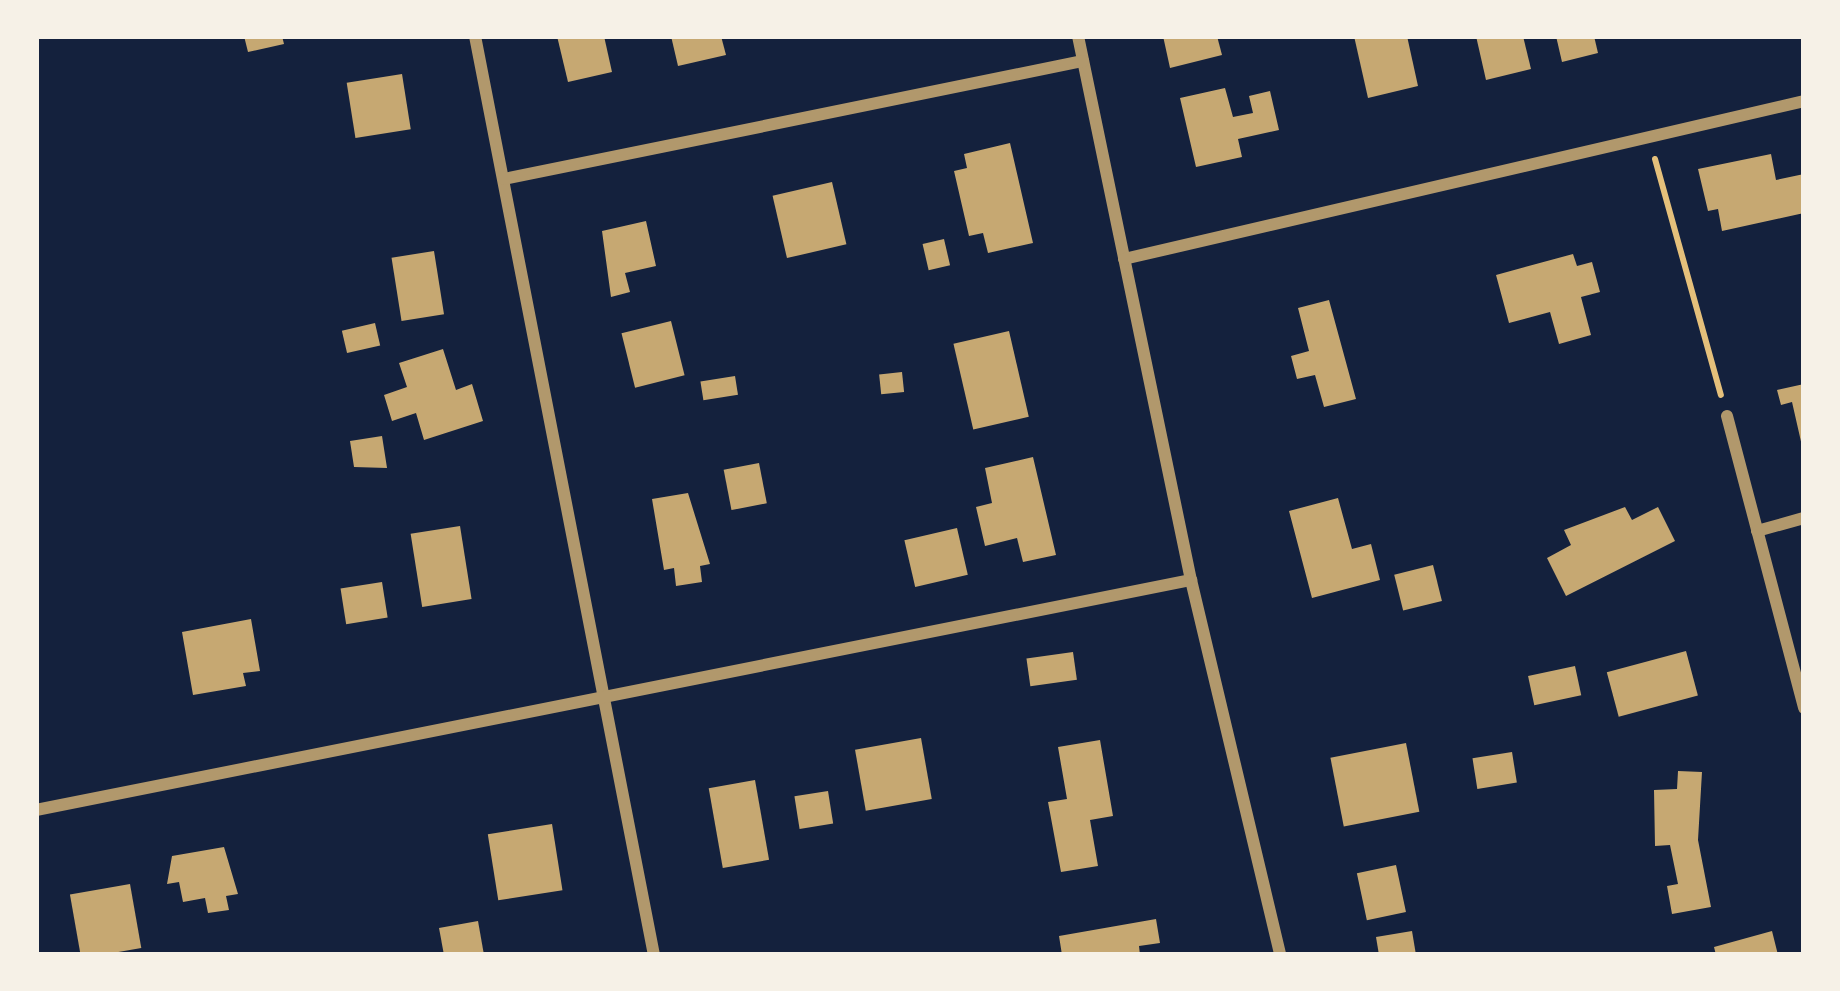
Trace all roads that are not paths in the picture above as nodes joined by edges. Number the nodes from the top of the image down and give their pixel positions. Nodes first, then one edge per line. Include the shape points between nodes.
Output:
1 (475, 36) edge
2 (1078, 36) edge
3 (1083, 62) junction
4 (1804, 101) edge
5 (504, 179) junction
6 (1124, 259) junction
7 (1726, 416) road end
8 (1804, 518) edge
9 (1757, 531) junction
10 (1191, 580) junction
11 (604, 697) junction
12 (1804, 708) edge
13 (36, 810) edge
14 (655, 955) edge
15 (1280, 955) edge

1 - 5 street
2 - 3 street
3 - 5 street
3 - 6 street
4 - 6 street
5 - 11 street
6 - 10 street
7 - 9 street
8 - 9 street
9 - 12 street
10 - 11 street
10 - 15 street
11 - 13 street
11 - 14 street

